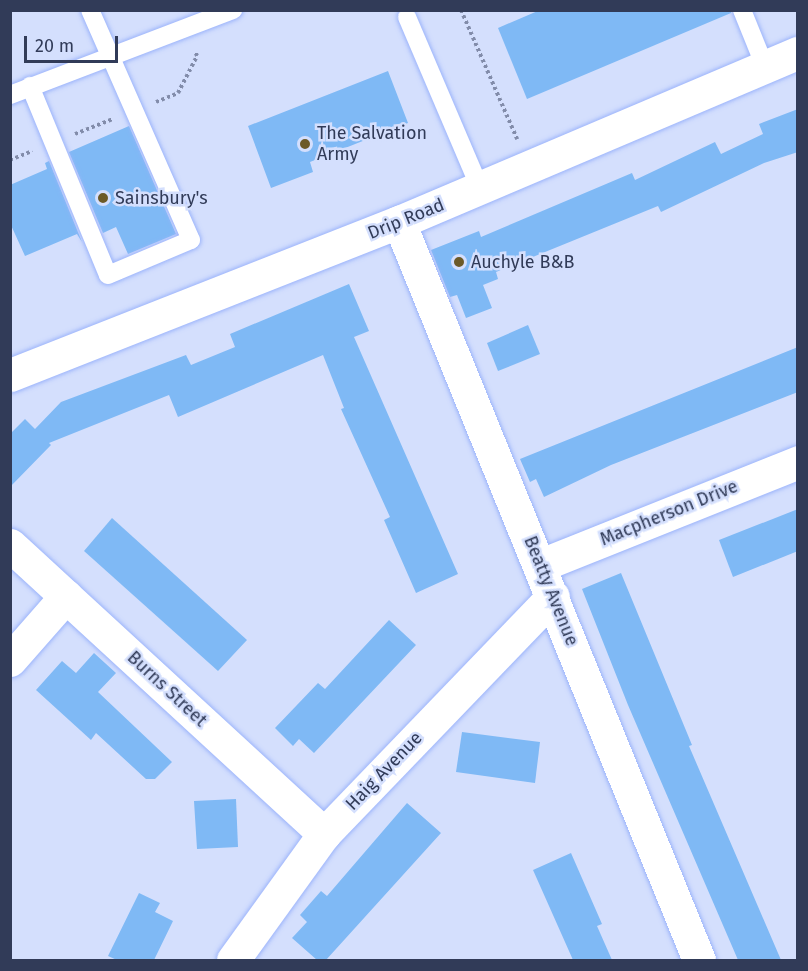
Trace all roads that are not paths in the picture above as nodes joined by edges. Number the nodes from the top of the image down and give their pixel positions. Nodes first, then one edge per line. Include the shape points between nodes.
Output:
1 (90, 10) edge
2 (233, 10) edge
3 (742, 10) edge
4 (407, 17) dead end
5 (798, 53) edge
6 (111, 57) junction
7 (765, 67) junction
8 (30, 86) junction
9 (10, 95) edge
10 (480, 188) junction
11 (399, 222) junction
12 (10, 375) edge
13 (798, 462) edge
14 (10, 545) edge
15 (541, 565) junction
16 (66, 596) junction
17 (553, 596) junction
18 (10, 660) edge
19 (324, 834) junction
20 (233, 960) edge
21 (699, 960) edge

1 - 6 lane
2 - 6 lane
3 - 7 lane
4 - 10 lane
5 - 7 street, Drip Road
6 - 8 lane
6 - 8 lane via 191,240 108,275
7 - 10 street, Drip Road
8 - 9 lane
10 - 11 street, Drip Road
11 - 12 street, Drip Road
11 - 15 street, Beatty Avenue
13 - 15 street, Macpherson Drive
14 - 16 street, Burns Street
15 - 17 street, Beatty Avenue
16 - 18 street
16 - 19 street, Burns Street
17 - 19 street, Haig Avenue
17 - 21 street, Beatty Avenue
19 - 20 street, Haig Avenue

